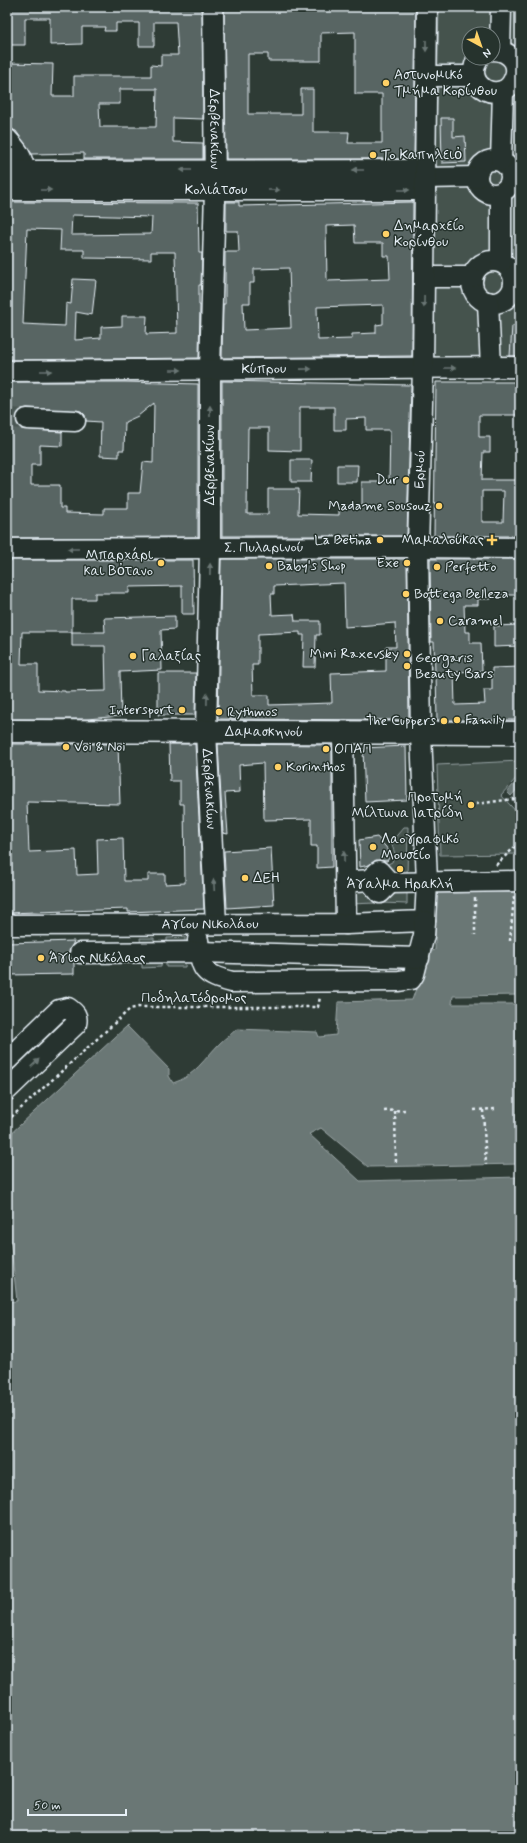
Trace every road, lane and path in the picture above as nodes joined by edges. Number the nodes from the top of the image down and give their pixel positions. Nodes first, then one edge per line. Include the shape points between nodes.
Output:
1 (213, 7) edge
2 (427, 7) edge
3 (489, 7) edge
4 (502, 7) edge
5 (488, 26) edge
6 (499, 26) edge
7 (501, 52) edge
8 (476, 67) edge
9 (518, 70) edge
10 (426, 76) junction
11 (496, 91) junction
12 (7, 138) edge
13 (495, 161) junction
14 (213, 170) junction
15 (15, 171) edge
16 (477, 177) junction
17 (425, 179) junction
18 (505, 186) edge
19 (7, 190) edge
20 (214, 190) junction
21 (506, 269) edge
22 (425, 277) junction
23 (472, 277) junction
24 (493, 302) junction
25 (520, 367) edge
26 (423, 368) junction
27 (496, 368) junction
28 (210, 370) junction
29 (7, 372) edge
30 (27, 419) tunnel mouth
31 (75, 421) dead end
32 (418, 546) junction
33 (210, 548) junction
34 (520, 548) edge
35 (7, 550) edge
36 (7, 731) edge
37 (206, 732) junction
38 (343, 732) junction
39 (421, 733) junction
40 (520, 733) edge
41 (476, 804) dead end
42 (520, 806) edge
43 (520, 842) edge
44 (493, 868) dead end
45 (345, 882) junction
46 (427, 882) junction
47 (380, 885) junction
48 (517, 887) edge
49 (475, 890) dead end
50 (419, 921) junction
51 (379, 922) junction
52 (206, 924) junction
53 (346, 924) junction
54 (7, 925) edge
55 (475, 935) dead end
56 (510, 941) dead end
57 (200, 952) junction
58 (80, 953) dead end
59 (419, 958) junction
60 (319, 997) dead end
61 (7, 1060) edge
62 (7, 1090) edge
63 (495, 1109) dead end
64 (384, 1110) dead end
65 (406, 1110) dead end
66 (474, 1110) dead end
67 (483, 1110) junction
68 (395, 1111) junction
69 (7, 1121) edge
70 (396, 1165) dead end
71 (486, 1165) dead end

1 - 14 street, Δερβενακίων
2 -> 10 street, Ερμού
3 - 5 street
4 - 6 street
7 - 9 street via 509,55
8 - 10 street
8 - 11 street via 479,86
9 - 11 street via 513,83
10 - 17 street, Ερμού
11 - 13 street
12 - 15 street via 20,153 23,161
13 - 16 street via 480,167
13 - 18 street via 509,168
14 -> 15 street, Κολιάτσου
17 -> 14 street, Κολιάτσου
14 - 20 street, Δερβενακίων
16 - 17 street
16 - 18 street via 480,187
20 -> 17 street, Κολιάτσου
17 - 22 street, Ερμού
18 - 21 street
19 -> 20 street, Κολιάτσου
20 - 28 street, Δερβενακίων
21 - 23 street via 478,266
21 - 24 street via 513,289 504,300
22 - 23 street
22 -> 26 street, Ερμού
23 - 24 street via 477,296
24 - 27 street
25 - 27 street, Κύπρου
26 -> 27 street, Κύπρου
28 -> 26 street, Κύπρου
26 - 32 street, Ερμού
29 -> 28 street, Κύπρου
33 -> 28 street, Δερβενακίων
30 - 31 street
32 - 33 street, Σ. Πυλαρινού
32 - 34 street, Σ. Πυλαρινού
32 - 39 street, Ερμού
33 -> 35 street, Σ. Πυλαρινού
37 -> 33 street, Δερβενακίων
36 - 37 main road, Δαμασκηνού
37 - 38 main road, Δαμασκηνού
52 -> 37 street, Δερβενακίων
38 - 39 main road, Δαμασκηνού
45 -> 38 street
39 - 40 main road, Δαμασκηνού
39 - 46 street, Ερμού
41 - 42 path via 514,799
43 - 44 path
45 - 47 street
45 - 53 street
46 - 47 street
46 - 48 street
46 - 50 street, Ερμού
47 - 51 street
48 - 56 path
49 - 55 path
50 - 51 street, Αγίου Νικολάου
50 - 59 street, Ερμού
51 - 53 street, Αγίου Νικολάου
52 - 53 street, Αγίου Νικολάου
52 - 54 street, Αγίου Νικολάου
52 - 57 street, Δερβενακίων
57 - 58 street
57 - 59 street
57 - 59 street, Δερβενακίων via 202,967 211,976 232,982 405,980 411,979
60 - 69 path, Ποδηλατόδρομος via 318,1007 130,1009
62 -> 61 street via 76,1024 74,1012 68,1008 59,1010
63 - 67 path
64 - 68 path
65 - 68 path
66 - 67 path
67 - 71 path
68 - 70 path

